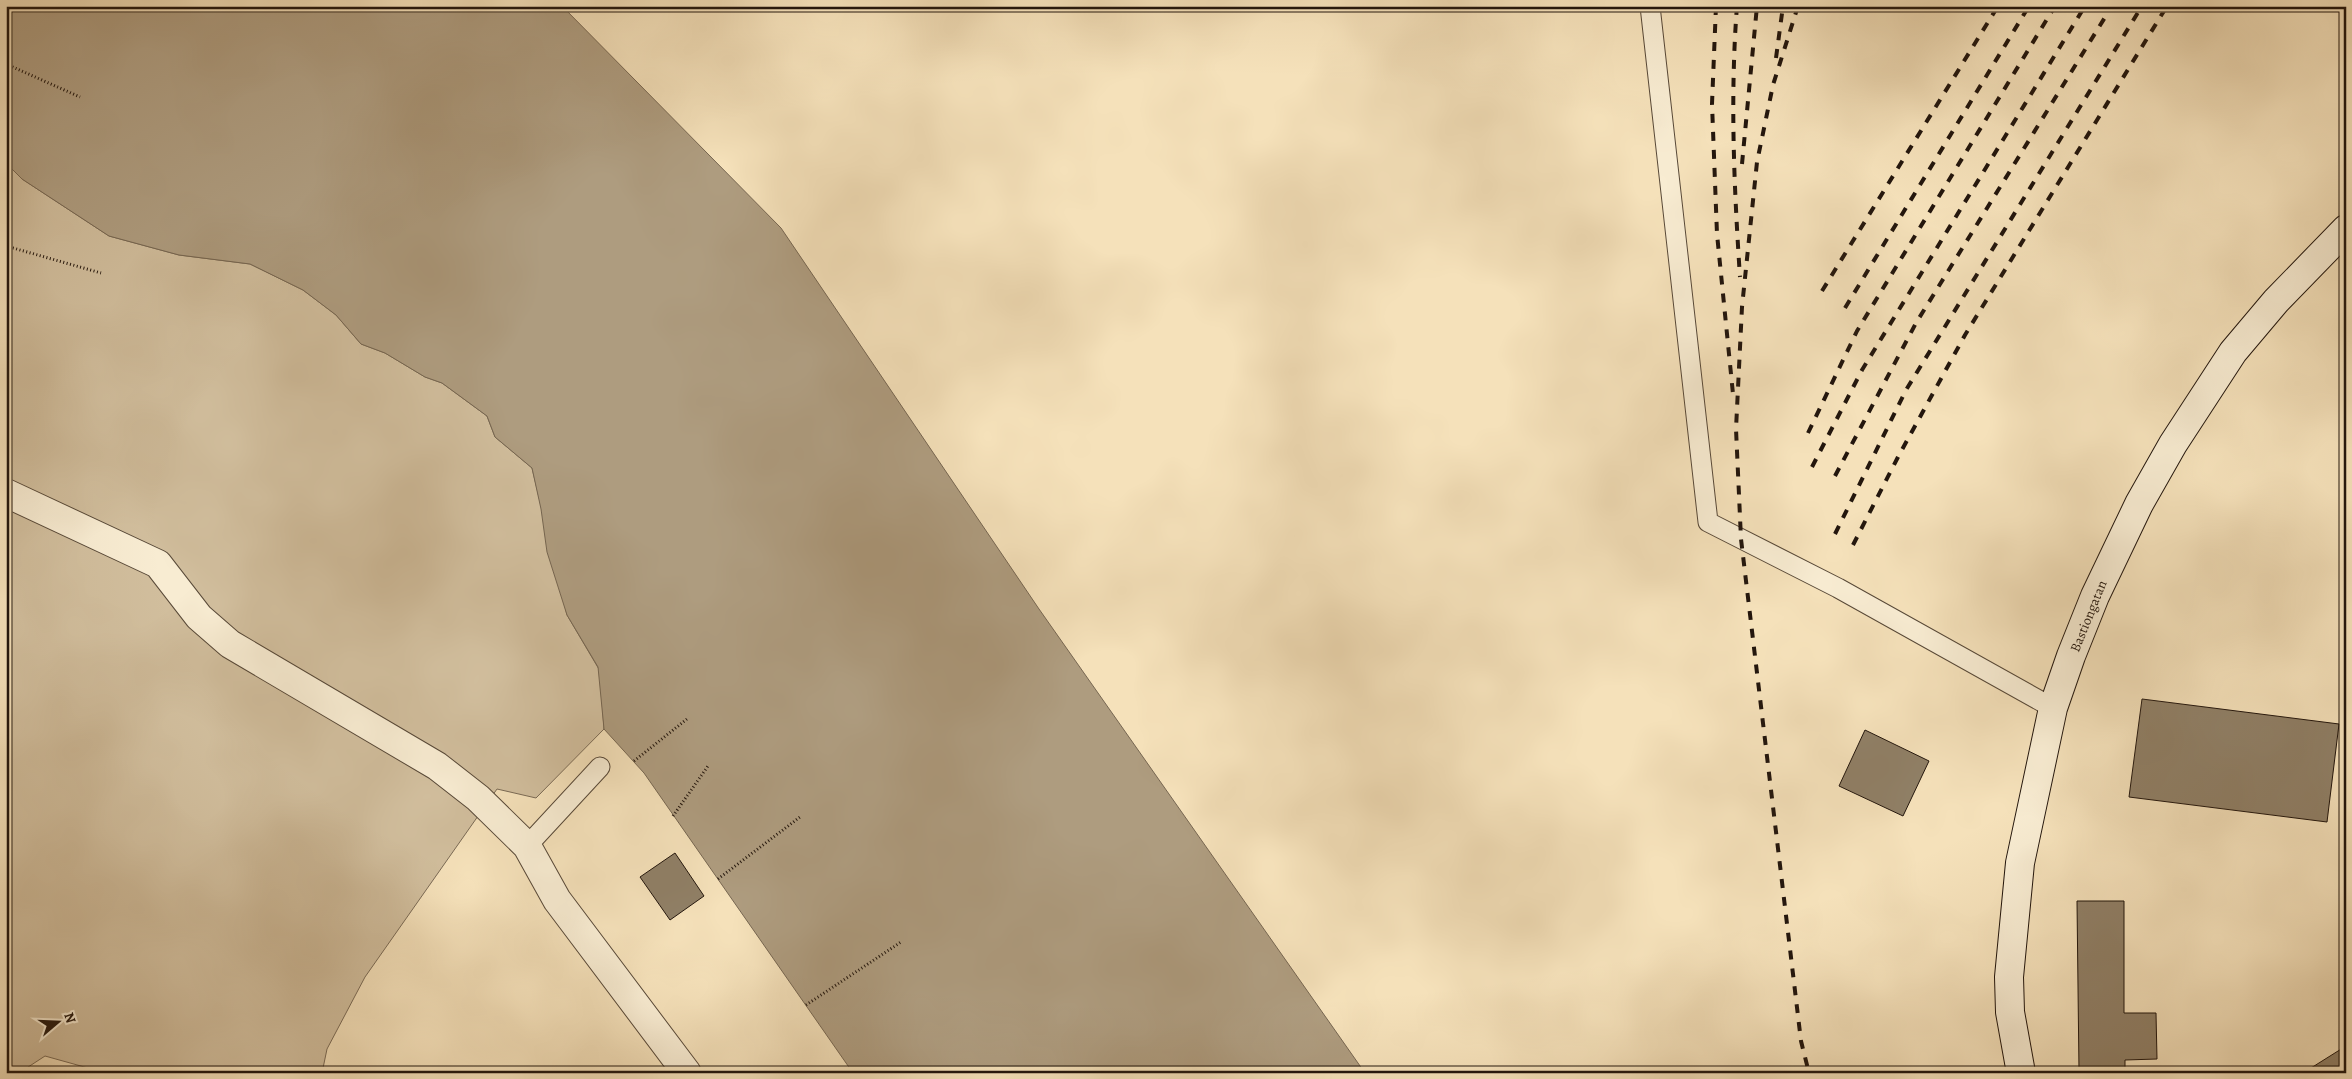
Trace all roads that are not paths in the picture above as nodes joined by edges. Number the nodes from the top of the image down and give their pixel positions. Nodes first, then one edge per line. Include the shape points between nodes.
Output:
1 (1650, 6) edge
2 (2346, 229) edge
3 (6, 493) edge
4 (2053, 708) junction
5 (600, 767) dead end
6 (527, 846) junction
7 (687, 1073) edge
8 (2021, 1073) edge

1 - 4 lane via 1708,522 1838,588
2 - 4 main road, Bastiongatan via 2276,301 2233,352 2173,444 2139,504 2095,596
3 - 6 main road via 158,564 199,618 230,644 437,766 478,798
4 - 8 main road, Bastiongatan via 2020,863 2012,933 2010,1012
5 - 6 lane
6 - 7 main road via 558,900

